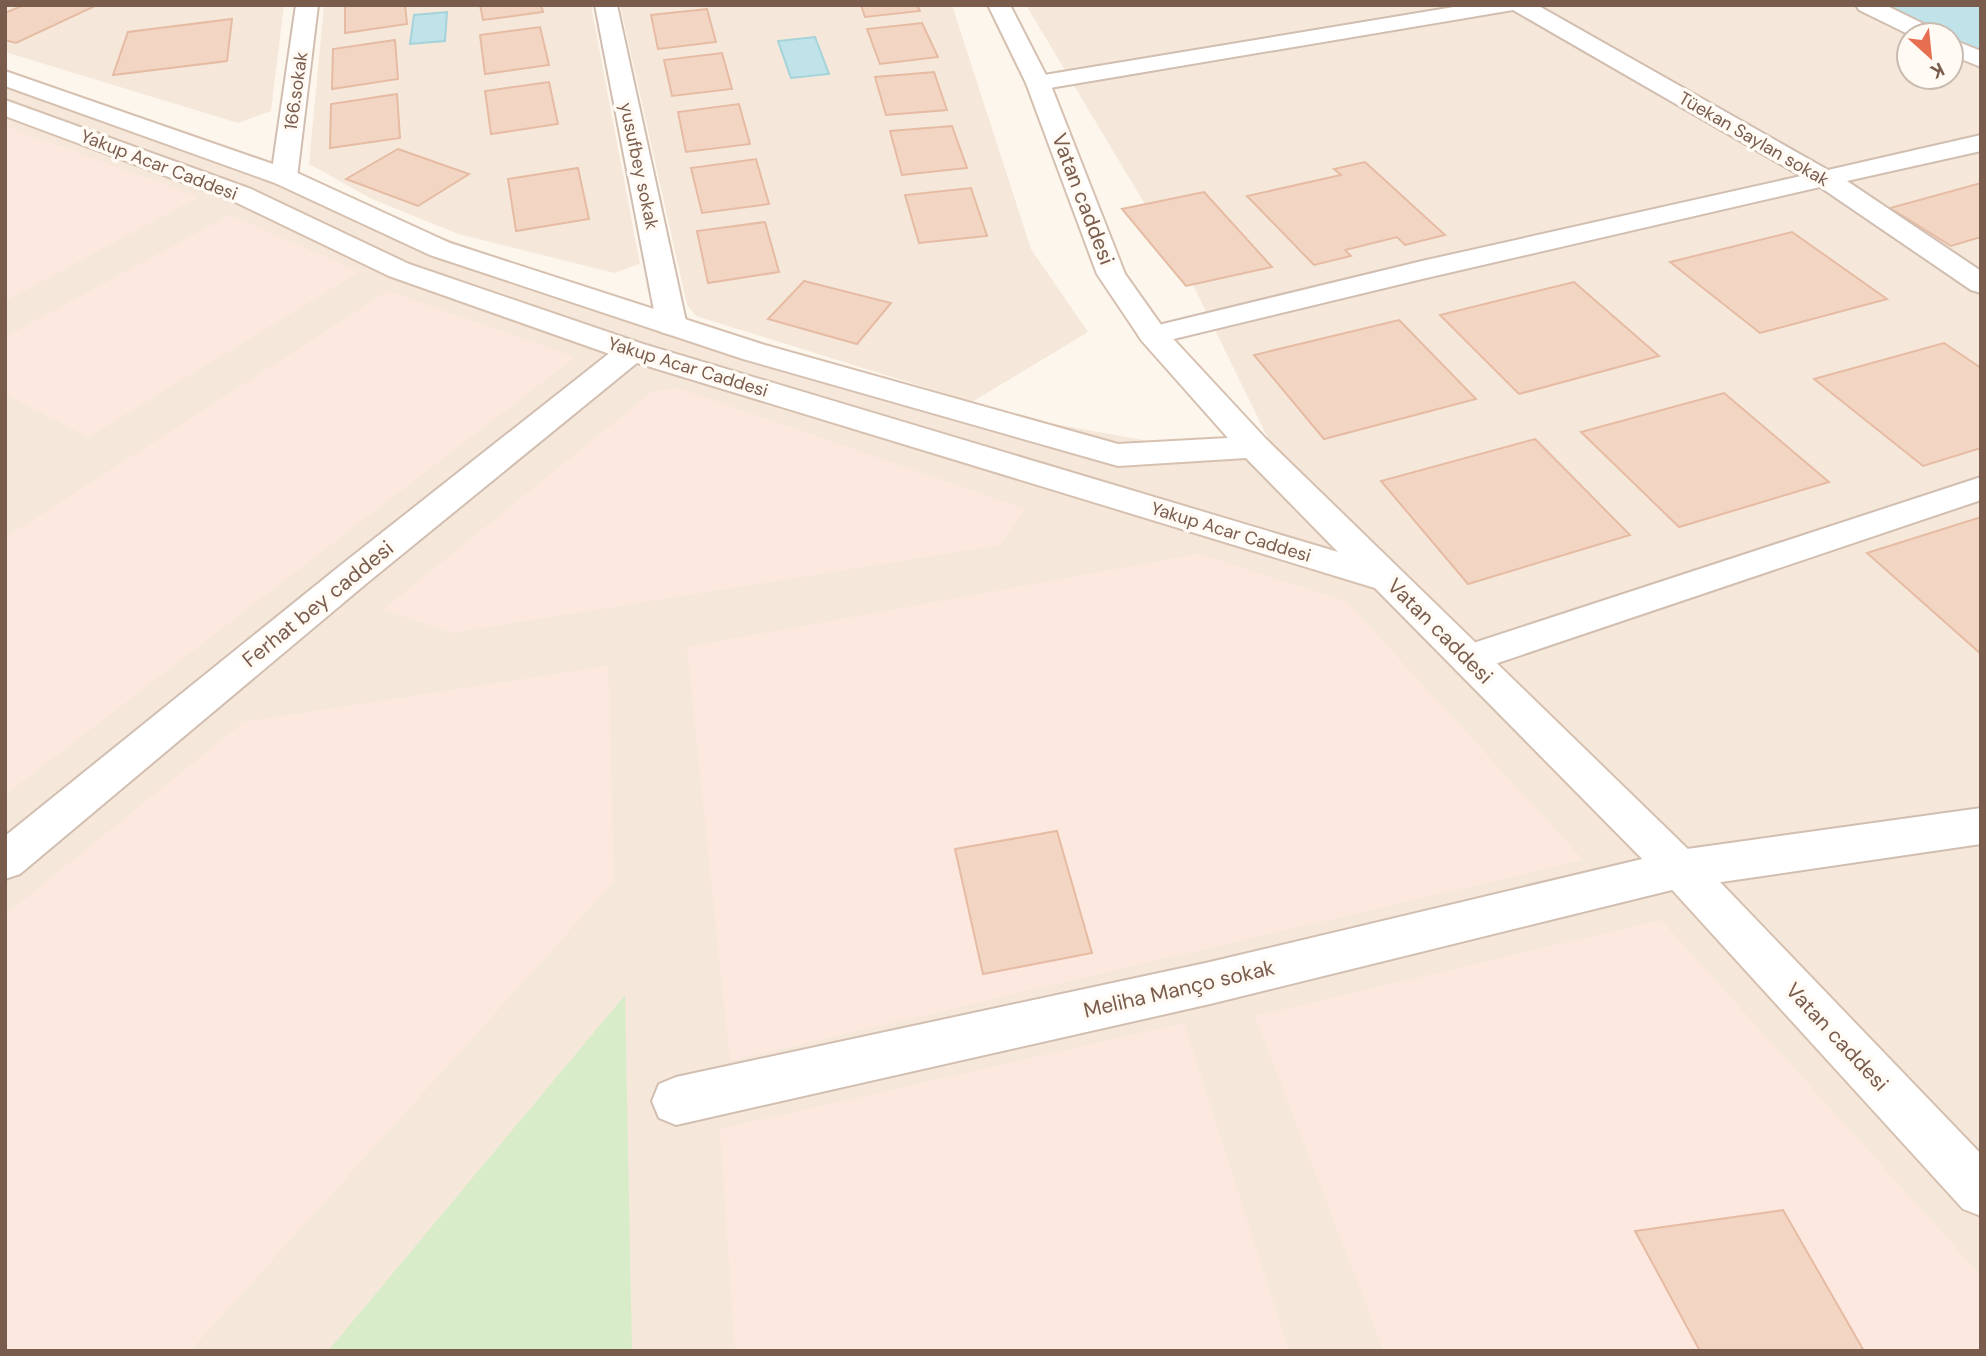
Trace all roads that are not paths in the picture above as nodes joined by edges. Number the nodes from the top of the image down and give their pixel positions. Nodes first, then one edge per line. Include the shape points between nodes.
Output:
1 (307, 5) edge
2 (606, 5) edge
3 (999, 5) edge
4 (1508, 5) edge
5 (1520, 5) edge
6 (1867, 5) edge
7 (1900, 21) edge
8 (1965, 53) edge
9 (1981, 60) edge
10 (5, 78) edge
11 (1038, 83) junction
12 (5, 107) edge
13 (1981, 144) edge
14 (284, 177) junction
15 (1827, 180) junction
16 (1981, 284) edge
17 (671, 326) junction
18 (1153, 335) junction
19 (632, 351) junction
20 (1254, 447) junction
21 (1981, 488) edge
22 (1388, 579) junction
23 (1468, 659) junction
24 (1981, 826) edge
25 (5, 861) edge
26 (1680, 869) junction
27 (676, 1101) dead end
28 (1981, 1191) edge

1 - 14 street, 166.sokak
2 - 17 street, yusufbey sokak
3 - 11 street, Vatan caddesi
4 - 11 street
5 - 15 street, Tüekan Saylan sokak
6 - 7 street
8 - 9 street
10 - 14 street, Yakup Acar Caddesi
11 - 18 street, Vatan caddesi via 1111,274
12 - 19 street, Yakup Acar Caddesi via 242,195 399,270
13 - 15 street
14 - 17 street, Yakup Acar Caddesi via 440,249
15 - 16 street, Tüekan Saylan sokak
15 - 18 street
17 - 20 street, Yakup Acar Caddesi via 1118,455
18 - 20 street, Vatan caddesi
19 - 22 street, Yakup Acar Caddesi
19 - 25 street, Ferhat bey caddesi
20 - 22 street, Vatan caddesi
21 - 23 street
22 - 23 street, Vatan caddesi
23 - 26 street, Vatan caddesi
24 - 26 street, Meliha Manço sokak
26 - 27 street, Meliha Manço sokak via 1210,983
26 - 28 street, Vatan caddesi

